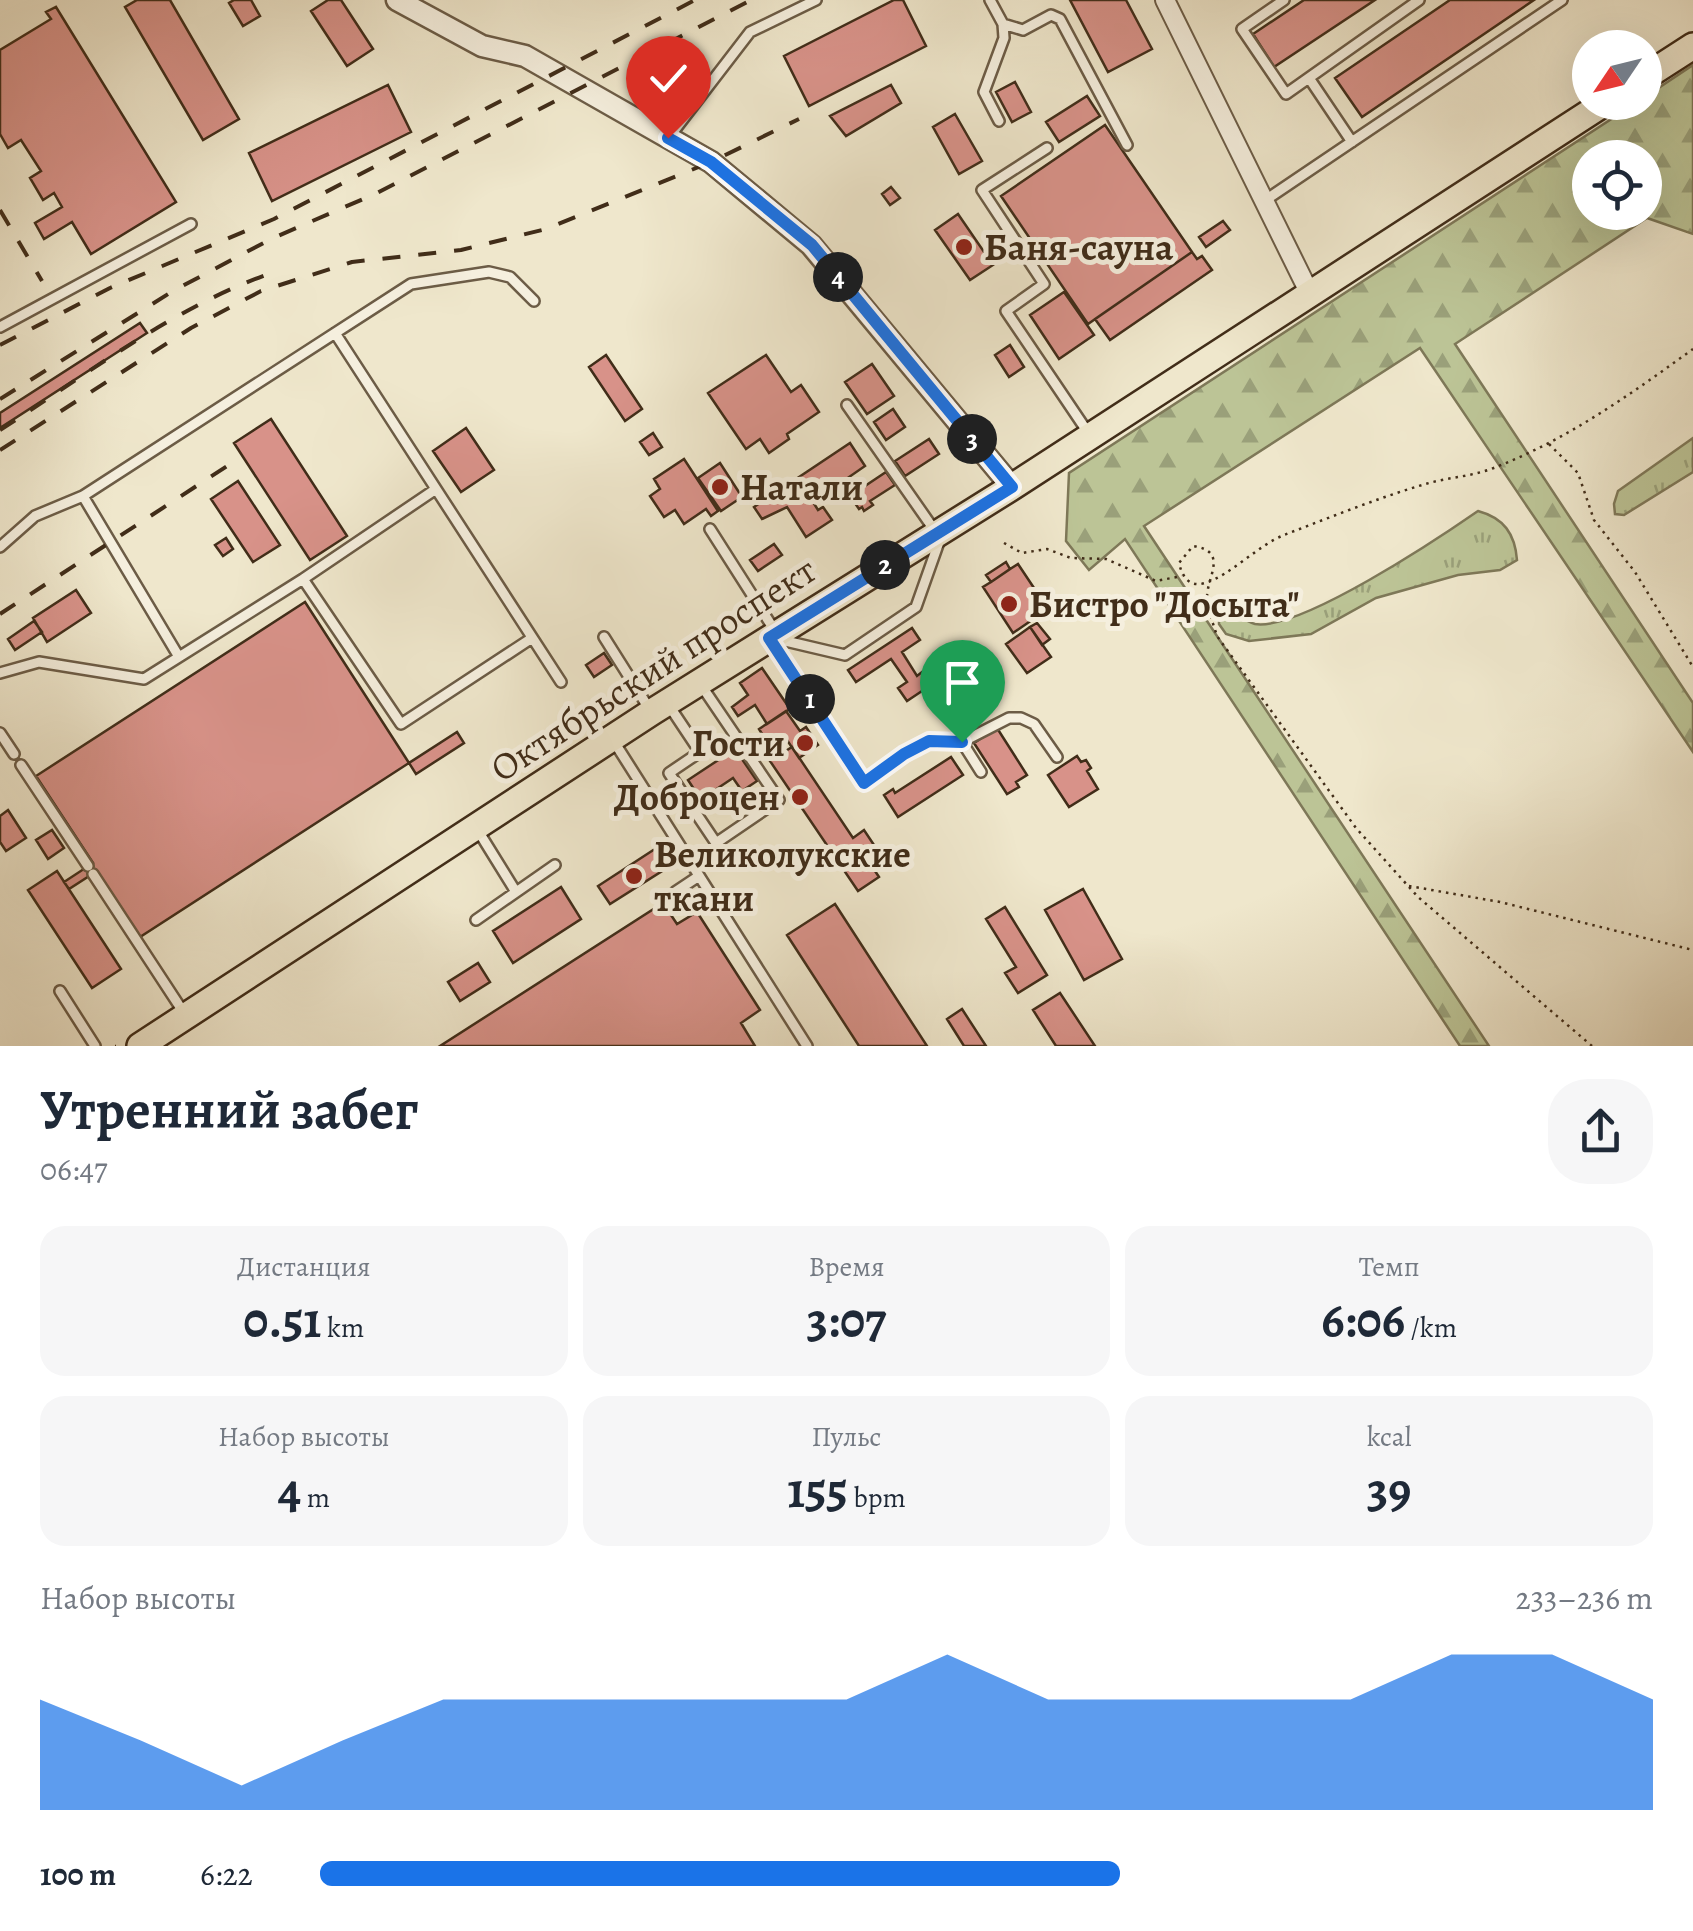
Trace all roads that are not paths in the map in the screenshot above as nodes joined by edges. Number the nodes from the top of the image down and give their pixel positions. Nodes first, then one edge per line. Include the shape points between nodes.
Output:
1 (398, 0) edge
2 (816, 0) edge
3 (990, 0) edge
4 (1165, 0) edge
5 (1284, 0) edge
6 (1420, 0) edge
7 (1562, 0) edge
8 (1003, 24) junction
9 (1693, 46) edge
10 (1662, 66) edge
11 (1309, 78) junction
12 (1578, 120) edge
13 (999, 121) dead end
14 (668, 138) junction
15 (1352, 142) junction
16 (1127, 145) dead end
17 (1047, 148) dead end
18 (1264, 201) junction
19 (191, 224) dead end
20 (1310, 294) junction
21 (534, 301) dead end
22 (0, 327) edge
23 (335, 333) junction
24 (847, 405) dead end
25 (1090, 436) junction
26 (1012, 487) junction
27 (436, 489) junction
28 (83, 496) junction
29 (710, 529) dead end
30 (940, 532) junction
31 (0, 547) edge
32 (303, 579) junction
33 (773, 635) junction
34 (604, 637) dead end
35 (532, 638) junction
36 (179, 657) junction
37 (0, 673) edge
38 (561, 682) dead end
39 (700, 682) junction
40 (659, 708) junction
41 (0, 733) edge
42 (612, 738) junction
43 (962, 742) junction
44 (14, 754) dead end
45 (1057, 757) dead end
46 (21, 765) dead end
47 (981, 772) dead end
48 (476, 827) junction
49 (555, 865) dead end
50 (699, 876) junction
51 (516, 892) junction
52 (675, 892) dead end
53 (476, 920) dead end
54 (60, 991) dead end
55 (186, 1016) junction
56 (95, 1046) edge
57 (140, 1046) edge
58 (808, 1046) edge

1 - 14 street via 482,46 525,56
2 - 14 lane via 750,32
3 - 8 lane
4 - 18 street
5 - 11 lane via 1242,29 1286,94
6 - 11 lane
7 - 15 lane
8 - 13 lane via 984,92
8 - 16 lane via 1023,30 1051,16 1060,19
9 - 10 main road
11 - 15 lane
12 - 20 main road, Октябрьский проспект
14 - 26 street via 711,162 812,245
15 - 18 lane
17 - 25 lane via 982,190 1044,284 1006,310
18 - 20 street
19 - 22 lane
20 - 25 main road, Октябрьский проспект
21 - 23 lane via 510,277 489,272 410,284
23 - 27 lane
23 - 28 lane
24 - 30 lane
25 - 26 main road, Октябрьский проспект
26 - 30 main road, Октябрьский проспект
27 - 32 lane
27 - 35 lane
28 - 31 lane via 35,516
28 - 36 lane
29 - 33 lane
30 - 33 main road, Октябрьский проспект
30 - 33 lane via 916,607 844,655
32 - 35 lane via 401,724
32 - 36 lane
33 - 39 main road, Октябрьский проспект
33 - 43 lane via 864,783 929,741
34 - 40 lane
35 - 38 lane
36 - 37 lane via 144,679 39,662
39 - 40 main road, Октябрьский проспект
39 - 40 lane via 779,800 716,842 669,773 700,752
40 - 42 main road, Октябрьский проспект
41 - 44 lane
42 - 48 main road, Октябрьский проспект
42 - 50 lane
43 - 45 lane via 1021,718 1034,724
43 - 47 lane
46 - 55 lane
48 - 51 lane
48 - 55 main road, Октябрьский проспект
49 - 51 lane
50 - 52 lane
50 - 58 lane
51 - 53 lane
54 - 56 lane
55 - 57 main road, Октябрьский проспект

